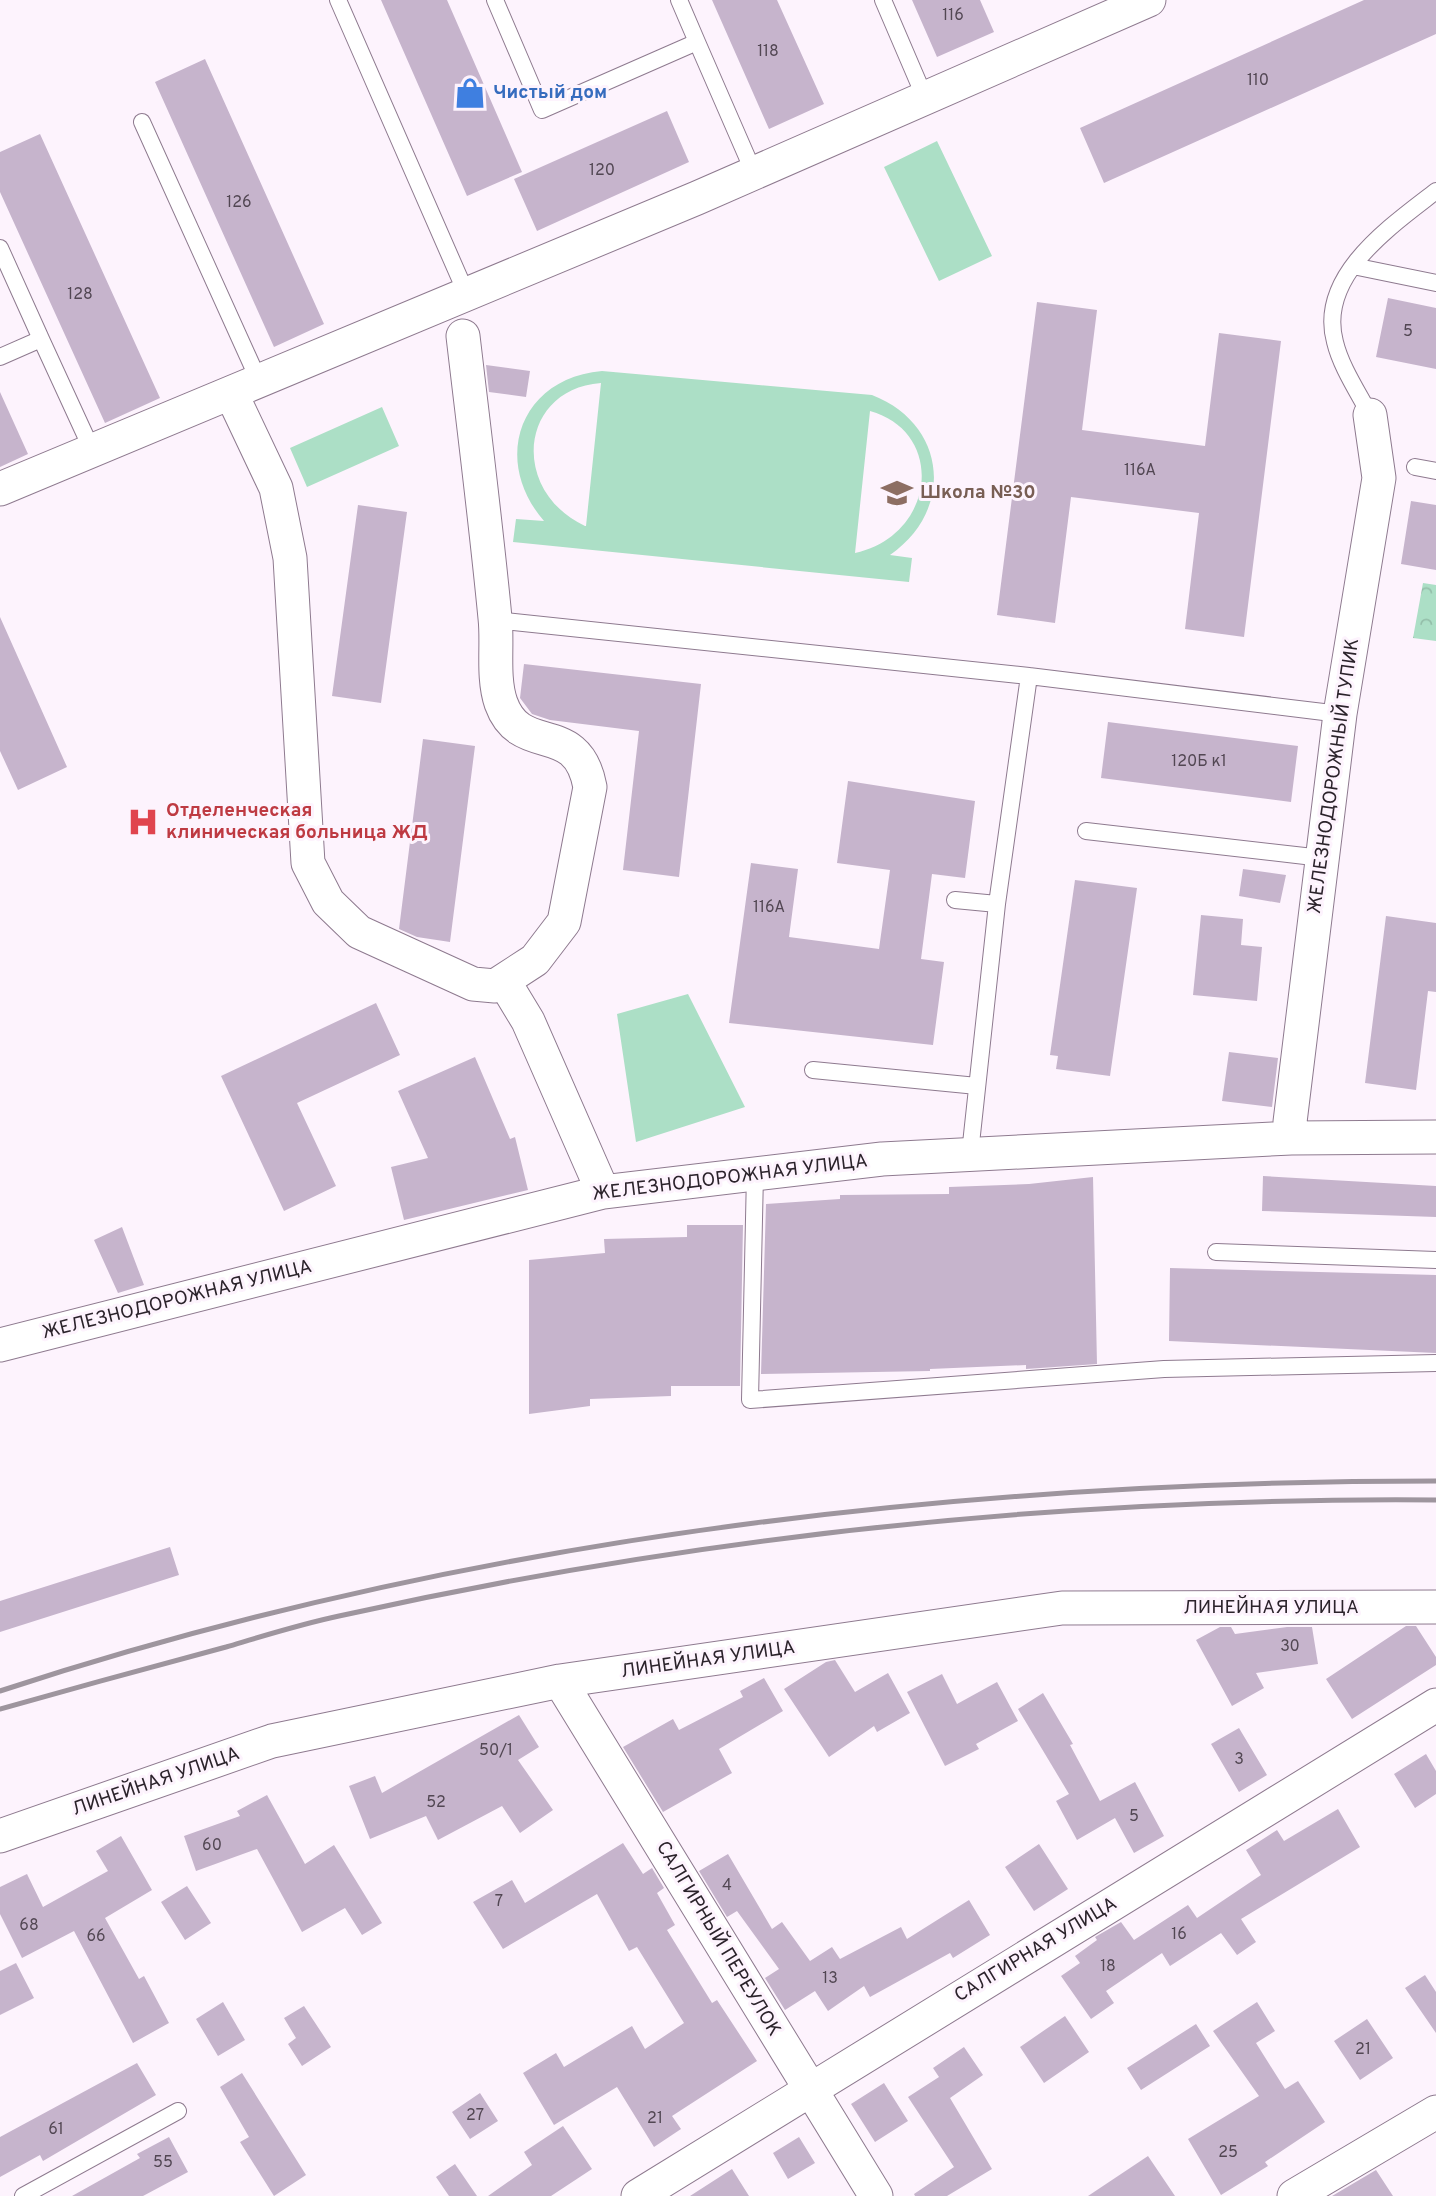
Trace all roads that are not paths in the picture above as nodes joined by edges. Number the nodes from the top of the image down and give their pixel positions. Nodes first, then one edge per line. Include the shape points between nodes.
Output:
1 (338, 0) edge
2 (495, 0) edge
3 (679, 0) edge
4 (883, 0) edge
5 (1149, 0) edge
6 (697, 42) junction
7 (925, 98) junction
8 (142, 122) dead end
9 (754, 173) junction
10 (1436, 191) edge
11 (0, 248) edge
12 (1353, 266) junction
13 (1436, 283) edge
14 (467, 295) junction
15 (463, 336) dead end
16 (41, 339) junction
17 (0, 357) edge
18 (245, 387) junction
19 (1370, 415) joint
20 (92, 450) junction
21 (1415, 467) dead end
22 (1436, 471) edge
23 (0, 489) edge
24 (495, 620) junction
25 (1030, 676) junction
26 (1340, 714) junction
27 (1086, 831) dead end
28 (1322, 858) junction
29 (955, 900) dead end
30 (997, 905) junction
31 (505, 983) junction
32 (813, 1070) dead end
33 (977, 1086) junction
34 (1436, 1137) edge
35 (1291, 1138) junction
36 (970, 1153) junction
37 (755, 1174) junction
38 (603, 1192) junction
39 (1216, 1252) dead end
40 (1436, 1260) edge
41 (0, 1345) edge
42 (1436, 1363) edge
43 (1436, 1607) edge
44 (560, 1681) junction
45 (1436, 1705) edge
46 (0, 1836) edge
47 (809, 2089) junction
48 (178, 2111) dead end
49 (1436, 2112) edge
50 (23, 2196) edge
51 (638, 2196) edge
52 (876, 2196) edge
53 (1294, 2196) edge

1 - 14 lane
2 - 6 lane via 542,110
3 - 6 lane
4 - 7 lane
5 - 7 street
6 - 9 lane
7 - 9 street
8 - 18 lane
9 - 14 street
10 - 12 lane via 1391,226
11 - 16 lane
12 - 13 lane
12 - 19 lane via 1334,299 1334,341
14 - 18 street
15 - 24 street
16 - 17 lane
16 - 20 lane
18 - 20 street
18 - 31 street via 276,488 290,558 308,863 328,902 359,932 473,984
19 - 26 street, ЖЕЛЕЗНОДОРОЖНЫЙ ТУПИК via 1380,478
20 - 23 street
21 - 22 lane
24 - 25 lane
24 - 31 street via 499,698 505,713 530,736 565,743 578,754 590,787 564,922 541,953
25 - 26 lane
25 - 30 lane
26 - 28 street, ЖЕЛЕЗНОДОРОЖНЫЙ ТУПИК
27 - 28 lane
28 - 35 street, ЖЕЛЕЗНОДОРОЖНЫЙ ТУПИК
29 - 30 lane
30 - 33 lane
31 - 38 street via 528,1021
32 - 33 lane
33 - 36 lane
34 - 35 street, ЖЕЛЕЗНОДОРОЖНАЯ УЛИЦА
35 - 36 street, ЖЕЛЕЗНОДОРОЖНАЯ УЛИЦА
36 - 37 street, ЖЕЛЕЗНОДОРОЖНАЯ УЛИЦА
37 - 38 street, ЖЕЛЕЗНОДОРОЖНАЯ УЛИЦА
37 - 42 lane via 750,1400 1164,1369
38 - 41 street, ЖЕЛЕЗНОДОРОЖНАЯ УЛИЦА
39 - 40 lane
43 - 44 street, ЛИНЕЙНАЯ УЛИЦА via 1062,1608
44 - 46 street, ЛИНЕЙНАЯ УЛИЦА via 272,1741
44 - 47 street, САЛГИРНЫЙ ПЕРЕУЛОК
45 - 47 street, САЛГИРНАЯ УЛИЦА
47 - 51 street, САЛГИРНАЯ УЛИЦА
47 - 52 street, САЛГИРНЫЙ ПЕРЕУЛОК
48 - 50 lane
49 - 53 street

